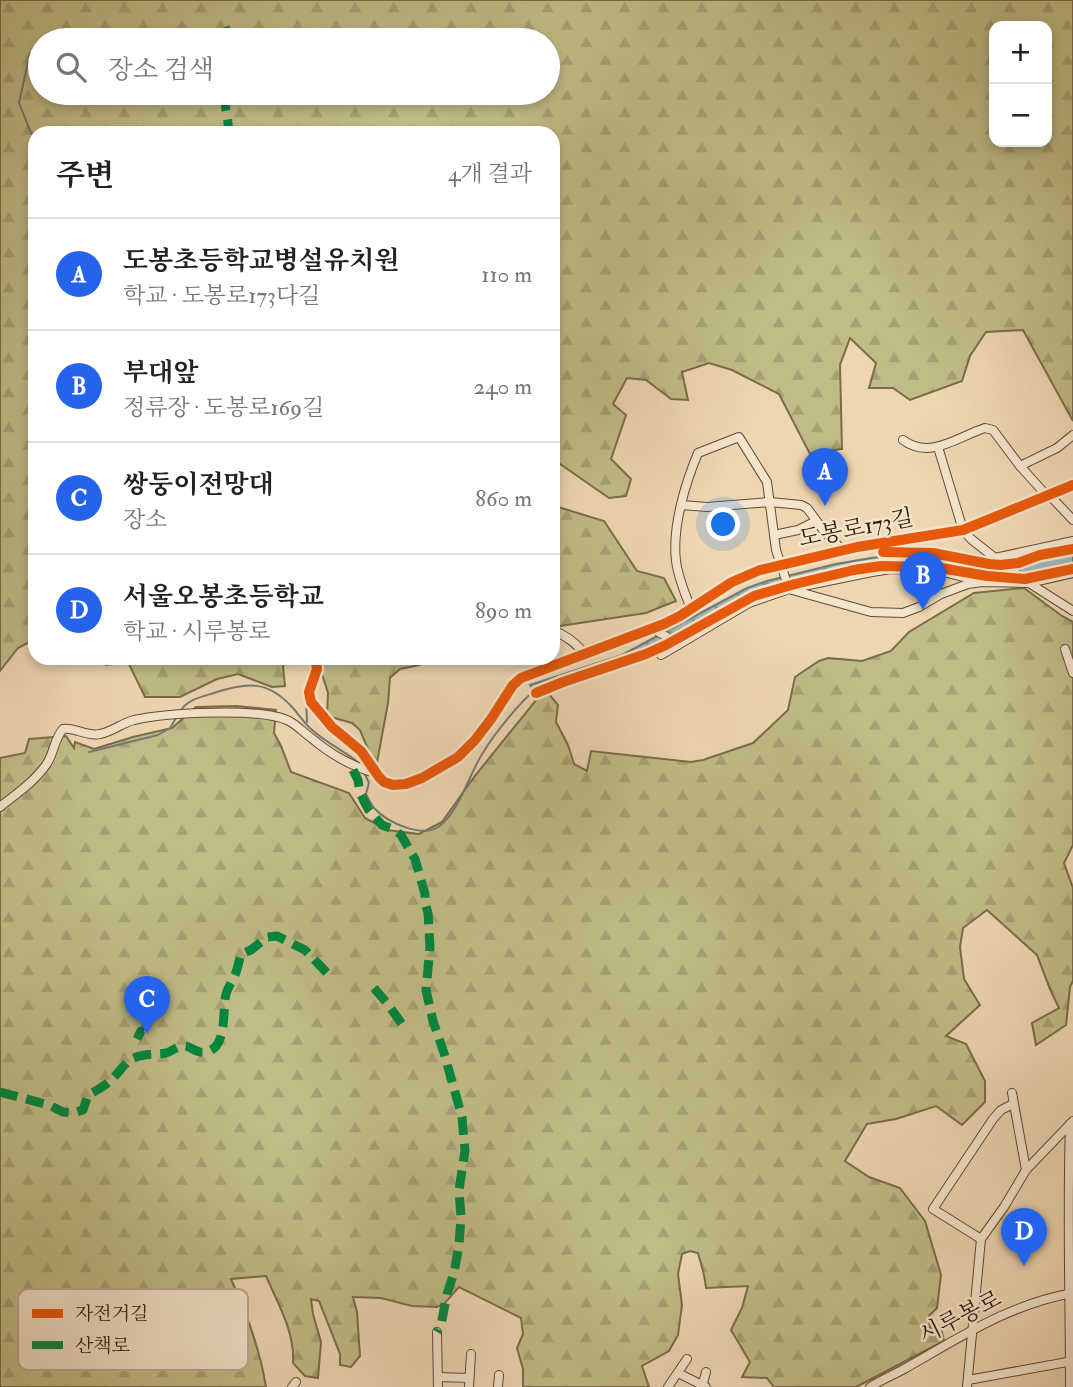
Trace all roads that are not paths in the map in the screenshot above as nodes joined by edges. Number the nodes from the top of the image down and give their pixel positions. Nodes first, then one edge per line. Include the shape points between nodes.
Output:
1 (1073, 435) edge
2 (903, 440) dead end
3 (938, 447) junction
4 (1020, 466) junction
5 (1073, 485) edge
6 (1047, 496) junction
7 (770, 502) junction
8 (681, 505) junction
9 (1073, 520) edge
10 (816, 521) junction
11 (962, 530) junction
12 (774, 536) junction
13 (1073, 541) edge
14 (843, 551) junction
15 (997, 560) junction
16 (780, 567) junction
17 (1073, 573) edge
18 (982, 582) junction
19 (1028, 582) junction
20 (789, 588) junction
21 (691, 609) junction
22 (1073, 611) edge
23 (655, 630) junction
24 (560, 635) edge
25 (677, 644) junction
26 (1065, 649) dead end
27 (584, 654) junction
28 (662, 655) dead end
29 (560, 664) edge
30 (316, 665) edge
31 (556, 665) edge
32 (1073, 673) edge
33 (374, 773) junction
34 (0, 807) edge
35 (1012, 1093) dead end
36 (1013, 1104) junction
37 (1072, 1122) edge
38 (1026, 1170) junction
39 (1070, 1177) edge
40 (1071, 1235) edge
41 (981, 1240) junction
42 (1072, 1293) edge
43 (973, 1328) junction
44 (437, 1332) dead end
45 (471, 1354) dead end
46 (687, 1359) dead end
47 (1071, 1361) edge
48 (705, 1372) dead end
49 (678, 1373) junction
50 (499, 1375) dead end
51 (438, 1377) junction
52 (469, 1382) edge
53 (967, 1383) edge
54 (438, 1387) edge
55 (498, 1387) edge
56 (668, 1387) edge
57 (703, 1387) edge
58 (870, 1387) edge
59 (1069, 1387) edge

1 - 4 street via 1058,448
2 - 3 street via 914,448
3 - 4 street via 985,428 993,430
3 - 11 street
4 - 6 street
5 - 6 street, 도봉로173길
6 - 9 street
6 - 11 street, 도봉로173길
7 - 8 street
7 - 8 street, 도봉로173길 via 764,476 739,437 698,453
7 - 10 street via 804,506
7 - 12 street, 도봉로173길
8 - 21 street via 676,556
10 - 12 street
10 - 14 street
11 - 14 street, 도봉로173길
11 - 15 street
12 - 16 street, 도봉로173길
13 - 15 street
14 - 16 street, 도봉로173길
15 - 19 street
16 - 20 street
16 - 21 street, 도봉로173길 via 732,582
17 - 19 street
18 - 19 street
18 - 20 street via 940,571 891,569
18 - 20 street via 953,589 903,612 871,612
19 - 22 street
20 - 25 street via 749,603
21 - 23 street, 도봉로173길
23 - 25 street
23 - 27 street, 도봉로173길
24 - 27 street
25 - 28 street
26 - 32 street
27 - 29 street, 도봉로173길
30 - 33 street via 310,701 361,751
31 - 33 street, 도봉로173길 via 519,680 466,750 442,767 399,785 388,784
33 - 34 street, 도봉로173길 via 336,757 285,719 248,713 158,716 96,735 63,729 47,764
35 - 36 street
36 - 38 street
36 - 41 street via 993,1119 933,1209
37 - 38 street
37 - 39 street
38 - 41 street
39 - 40 street
40 - 42 street
41 - 43 street
42 - 43 street, 시루봉로 via 1021,1307
42 - 47 street
43 - 53 street
43 - 58 street, 시루봉로
44 - 51 street
45 - 52 street
46 - 49 street
47 - 53 street
47 - 59 street
48 - 57 street
49 - 56 street
49 - 57 street
50 - 55 street
51 - 52 street
51 - 54 street

